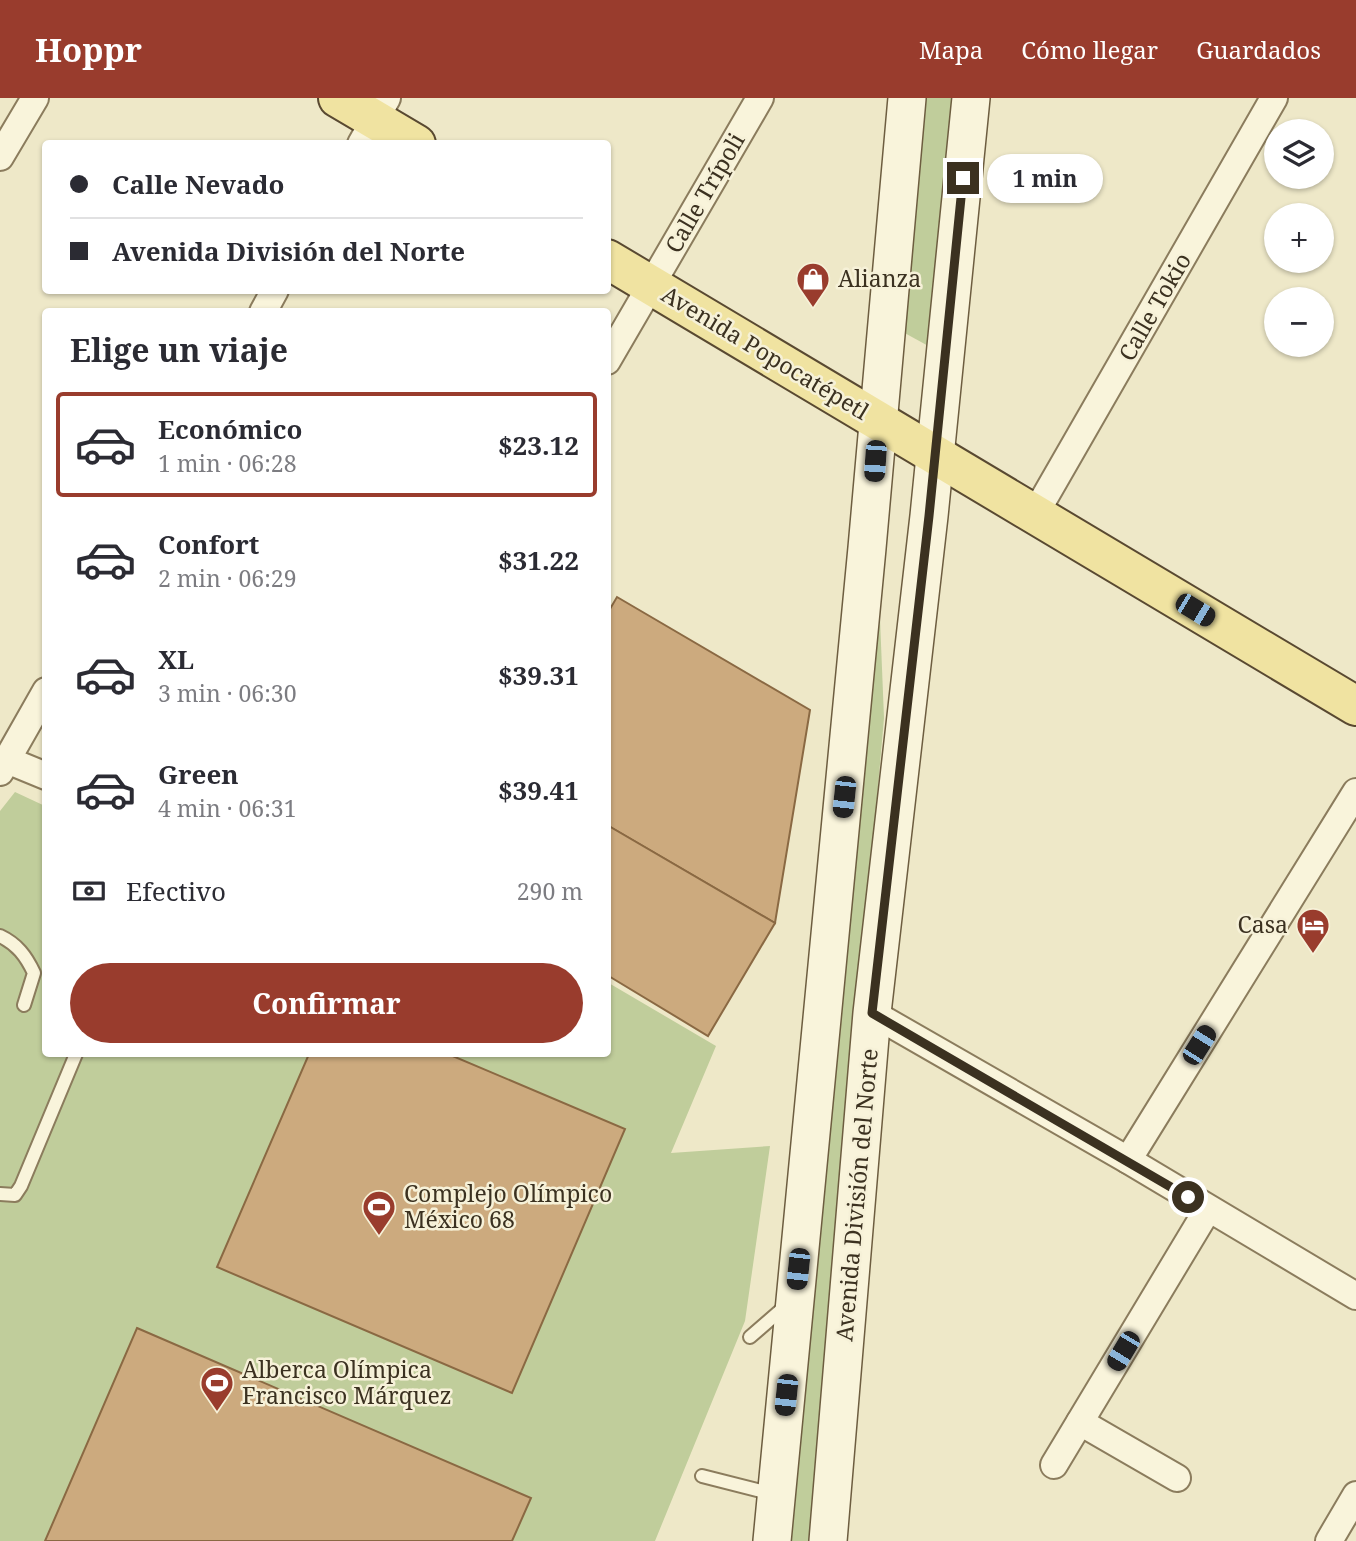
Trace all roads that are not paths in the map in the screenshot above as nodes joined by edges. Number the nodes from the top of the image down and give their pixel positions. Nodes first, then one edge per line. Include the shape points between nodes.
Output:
1 (35, 98) edge
2 (338, 98) edge
3 (760, 98) edge
4 (907, 98) edge
5 (971, 98) edge
6 (1274, 98) edge
7 (374, 120) edge
8 (409, 140) edge
9 (0, 157) edge
10 (611, 261) edge
11 (652, 286) junction
12 (611, 354) edge
13 (878, 420) junction
14 (935, 455) junction
15 (1035, 514) junction
16 (867, 548) junction
17 (42, 698) edge
18 (1356, 706) edge
19 (907, 712) junction
20 (3, 766) edge
21 (42, 775) edge
22 (1356, 792) edge
23 (0, 936) edge
24 (24, 1005) dead end
25 (872, 1013) junction
26 (75, 1057) edge
27 (1128, 1160) junction
28 (0, 1194) edge
29 (1209, 1209) junction
30 (796, 1296) junction
31 (1356, 1296) edge
32 (750, 1337) dead end
33 (1080, 1422) junction
34 (1054, 1465) dead end
35 (702, 1476) dead end
36 (1177, 1478) dead end
37 (776, 1495) junction
38 (1356, 1495) edge
39 (772, 1541) edge
40 (828, 1541) edge
41 (1329, 1541) edge

1 - 9 street
2 - 7 main road
3 - 11 street, Calle Trípoli
4 - 13 main road
5 - 14 main road, Avenida División del Norte
6 - 15 street, Calle Tokio
7 - 8 main road
10 - 11 main road, Avenida Popocatépetl
11 - 12 street, Calle Trípoli
11 - 13 main road, Avenida Popocatépetl
13 - 14 main road, Avenida Popocatépetl
13 - 16 main road
14 - 15 main road, Avenida Popocatépetl
14 - 19 main road, Avenida División del Norte
15 - 18 main road, Avenida Popocatépetl
16 - 19 main road via 886,529 905,533 909,540 896,693
16 - 30 main road
17 - 20 street
19 - 25 main road, Avenida División del Norte
20 - 21 street
22 - 27 street
23 - 24 lane via 27,957 34,974
25 - 27 street
25 - 40 main road, Avenida División del Norte
26 - 28 lane via 21,1186 15,1195
27 - 29 street
29 - 31 street
29 - 33 street
30 - 32 lane
30 - 37 main road
33 - 34 street
33 - 36 street
35 - 37 lane
37 - 39 main road
38 - 41 street

